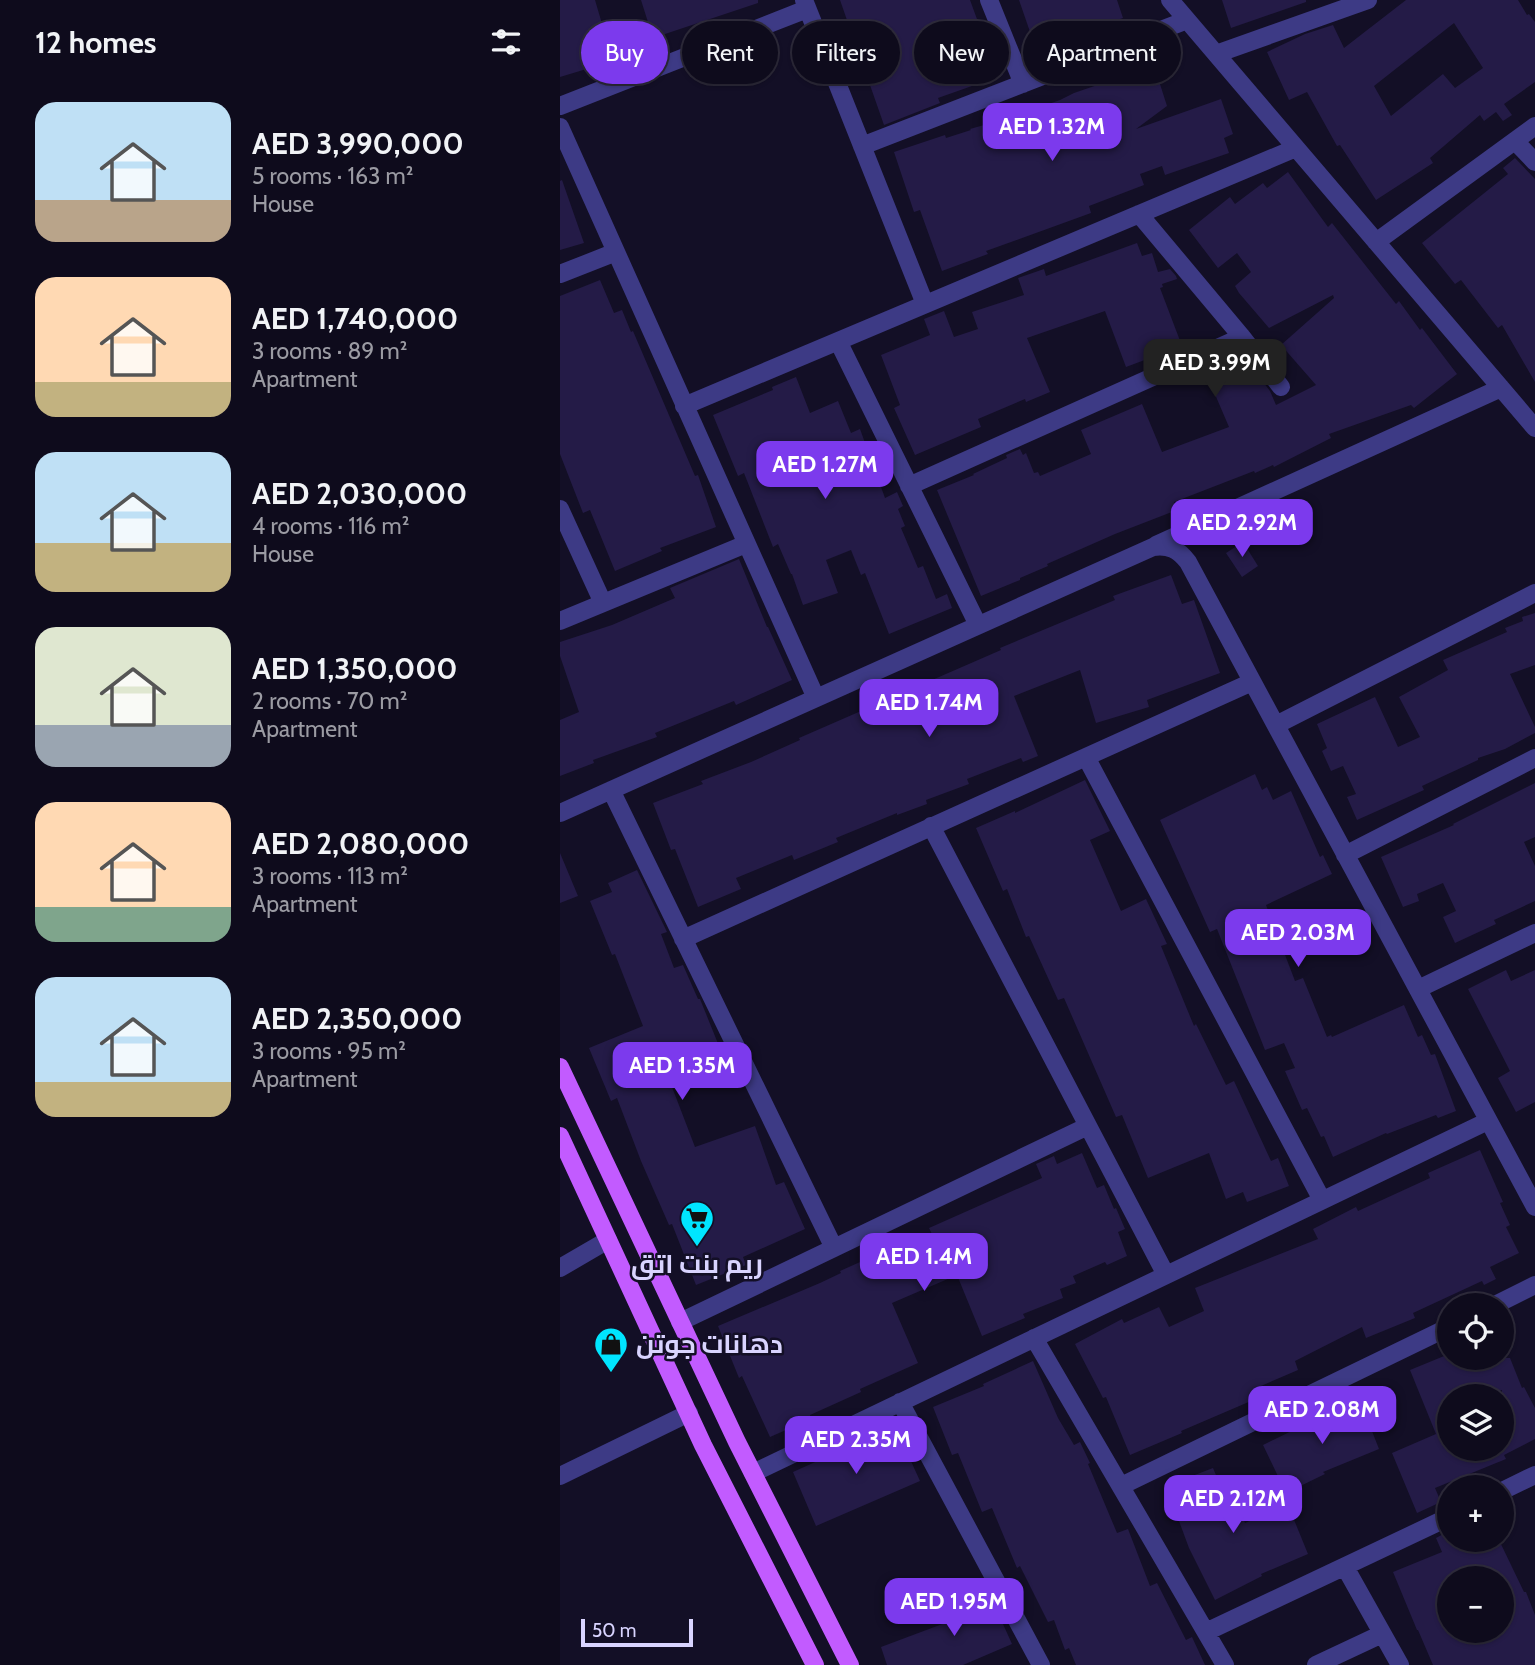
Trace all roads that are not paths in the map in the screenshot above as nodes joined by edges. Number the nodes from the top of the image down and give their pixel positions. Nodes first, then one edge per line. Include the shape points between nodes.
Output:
1 (989, 0) edge
2 (1170, 0) edge
3 (1368, 0) edge
4 (805, 4) edge
5 (1187, 20) junction
6 (1181, 22) edge
7 (1216, 54) junction
8 (1023, 84) joint
9 (560, 106) edge
10 (1535, 126) edge
11 (560, 127) edge
12 (1515, 141) junction
13 (862, 146) junction
14 (1296, 148) junction
15 (1535, 162) edge
16 (1139, 214) junction
17 (1376, 242) junction
18 (616, 252) junction
19 (560, 274) edge
20 (925, 304) junction
21 (1242, 337) junction
22 (838, 341) junction
23 (1281, 387) dead end
24 (1501, 388) junction
25 (684, 406) junction
26 (1535, 428) edge
27 (909, 486) junction
28 (560, 509) edge
29 (746, 544) junction
30 (1153, 547) junction
31 (1535, 593) edge
32 (603, 603) junction
33 (560, 621) edge
34 (978, 625) junction
35 (1252, 682) junction
36 (816, 698) junction
37 (1276, 725) junction
38 (1086, 757) junction
39 (1535, 758) edge
40 (611, 790) junction
41 (560, 813) edge
42 (931, 826) junction
43 (1345, 855) junction
44 (1535, 933) edge
45 (683, 939) junction
46 (1418, 989) junction
47 (560, 1067) edge
48 (1488, 1121) junction
49 (1088, 1126) junction
50 (560, 1136) edge
51 (1322, 1200) junction
52 (1535, 1207) edge
53 (608, 1240) junction
54 (834, 1248) junction
55 (560, 1268) edge
56 (1166, 1275) junction
57 (1535, 1285) edge
58 (1514, 1296) edge
59 (680, 1322) junction
60 (1437, 1333) edge
61 (1034, 1338) junction
62 (900, 1402) junction
63 (689, 1413) junction
64 (753, 1473) junction
65 (1535, 1475) edge
66 (560, 1476) edge
67 (1514, 1485) edge
68 (1121, 1486) junction
69 (1437, 1523) edge
70 (1345, 1567) junction
71 (1206, 1632) junction
72 (1382, 1634) junction
73 (815, 1665) edge
74 (850, 1665) edge
75 (1041, 1665) edge
76 (1225, 1665) edge
77 (1316, 1665) edge
78 (1399, 1665) edge

1 - 8 street
2 - 5 street
3 - 7 street
4 - 9 street
4 - 13 street
5 - 6 street
5 - 7 street
7 - 14 street
8 - 13 street
10 - 12 street
11 - 18 street
12 - 15 street
12 - 17 street
13 - 20 street
14 - 16 street
14 - 17 street
16 - 20 street
16 - 21 street
17 - 24 street
18 - 19 street
18 - 25 street
20 - 22 street
21 - 23 street
21 - 27 street
22 - 25 street
22 - 27 street
24 - 26 street
24 - 30 street
25 - 29 street
27 - 34 street
28 - 32 street
29 - 32 street
29 - 36 street
30 - 34 street
30 - 35 street via 1174,548 1188,562
31 - 37 street
32 - 33 street
34 - 36 street
35 - 37 street
35 - 38 street
36 - 40 street
37 - 43 street
38 - 42 street
38 - 51 street
39 - 43 street
40 - 41 street
40 - 45 street
42 - 45 street
42 - 49 street
43 - 46 street
44 - 46 street
45 - 54 street
46 - 48 street
47 - 59 main road
48 - 51 street
48 - 52 street
49 - 54 street
49 - 56 street
50 - 53 main road
51 - 56 street
53 - 55 street
53 - 63 main road
54 - 59 street
56 - 61 street
57 - 58 street
59 - 64 main road
60 - 68 street
61 - 62 street
61 - 68 street
62 - 64 street
62 - 75 street
63 - 66 street
63 - 73 main road
64 - 74 main road
65 - 67 street
68 - 71 street
69 - 70 street
70 - 71 street
70 - 72 street
71 - 76 street
72 - 77 street
72 - 78 street

